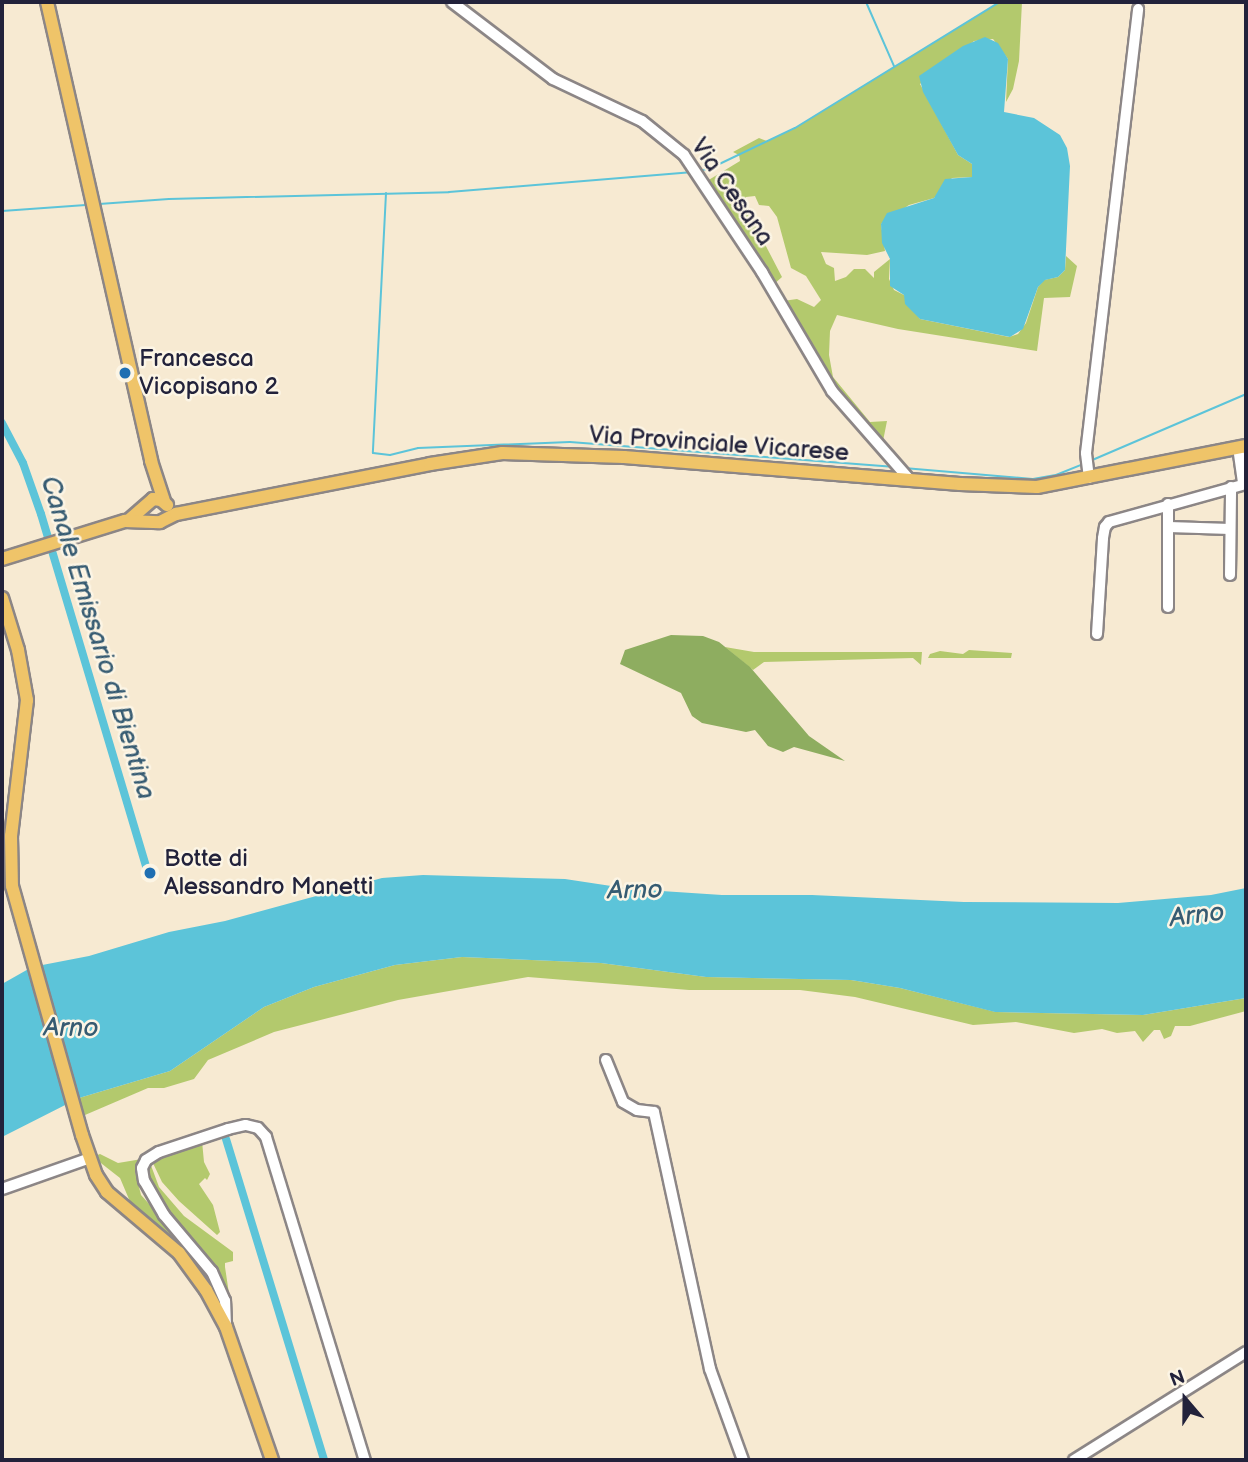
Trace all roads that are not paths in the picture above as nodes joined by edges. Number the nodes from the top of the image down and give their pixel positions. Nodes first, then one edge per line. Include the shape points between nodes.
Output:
1 (47, 2) edge
2 (452, 2) edge
3 (1138, 9) dead end
4 (1242, 446) edge
5 (151, 461) junction
6 (901, 471) junction
7 (1088, 478) junction
8 (1245, 484) edge
9 (1231, 486) junction
10 (147, 504) junction
11 (1168, 504) junction
12 (165, 509) junction
13 (149, 520) junction
14 (125, 521) junction
15 (1168, 527) junction
16 (1230, 529) junction
17 (6, 558) edge
18 (1230, 575) dead end
19 (3, 604) edge
20 (1168, 607) dead end
21 (1097, 634) dead end
22 (7, 836) edge
23 (606, 1060) dead end
24 (90, 1158) junction
25 (2, 1189) edge
26 (226, 1327) junction
27 (1246, 1352) edge
28 (272, 1460) edge
29 (365, 1460) edge
30 (743, 1460) edge
31 (1074, 1460) edge

1 - 5 main road
2 - 6 street, Via Cesana via 553,79 657,130 697,172 832,391
3 - 7 street via 1086,461
4 - 7 main road, Via Provinciale Vicarese
4 - 8 street
5 - 10 main road
5 - 12 main road
6 - 7 main road, Via Provinciale Vicarese via 1037,487
6 - 12 main road, Via Provinciale Vicarese via 502,453 190,512
8 - 9 street
9 - 11 street
9 - 16 street
10 - 12 main road, Via Provinciale Vicarese
10 - 13 main road
10 - 14 main road, Via Provinciale Vicarese
11 - 15 street
11 - 21 street via 1115,519 1105,527
12 - 13 main road, Via Provinciale Vicarese via 157,523
13 - 14 main road, Via Provinciale Vicarese
14 - 17 main road, Via Provinciale Vicarese
15 - 16 street
15 - 20 street
16 - 18 street
19 - 22 main road via 23,669 27,709
22 - 24 main road via 13,896
23 - 30 street via 623,1102 654,1112 709,1369
24 - 25 street
24 - 26 main road via 113,1199 187,1261
26 - 28 main road
26 - 29 street via 225,1301 215,1278 164,1215 144,1181 142,1168 154,1154 241,1125 258,1128 266,1137
27 - 31 street

